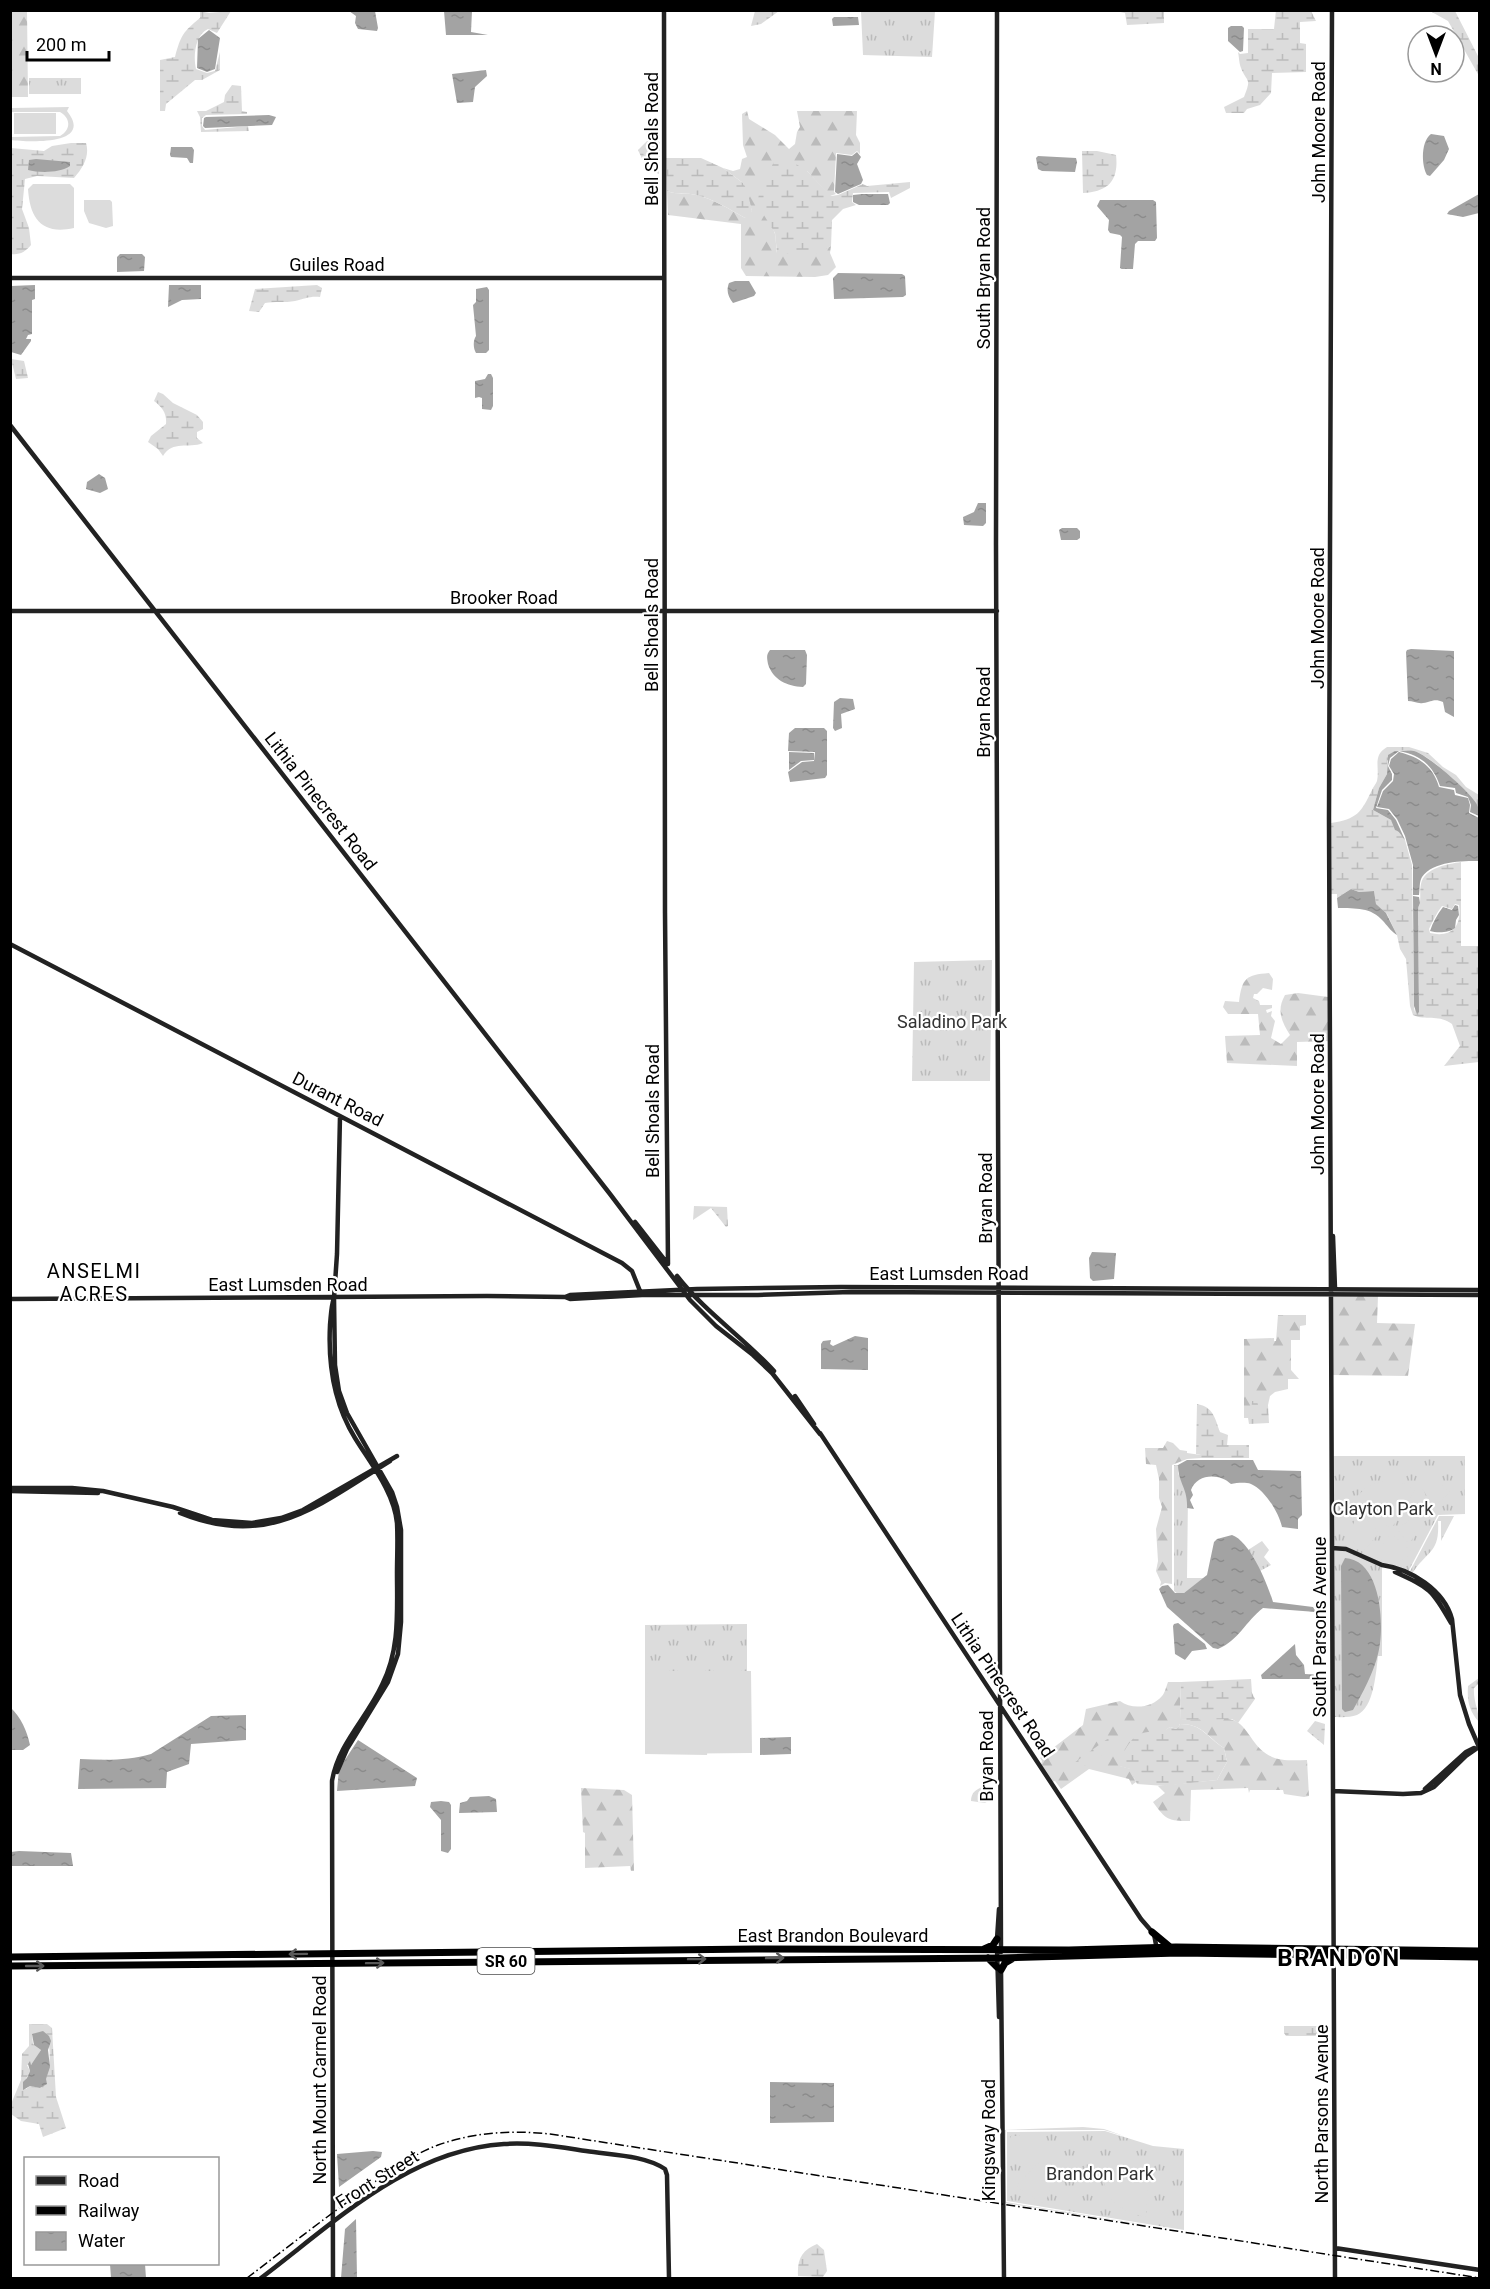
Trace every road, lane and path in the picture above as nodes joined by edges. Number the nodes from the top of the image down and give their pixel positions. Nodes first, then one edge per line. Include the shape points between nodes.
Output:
1 (664, 10) edge
2 (997, 10) edge
3 (1332, 10) edge
4 (10, 278) edge
5 (664, 278) junction
6 (10, 425) edge
7 (996, 545) joint
8 (10, 611) edge
9 (155, 611) junction
10 (664, 611) junction
11 (997, 611) junction
12 (10, 944) edge
13 (340, 1116) junction
14 (610, 1194) junction
15 (667, 1240) junction
16 (658, 1252) junction
17 (668, 1264) junction
18 (674, 1278) junction
19 (682, 1282) junction
20 (697, 1289) junction
21 (782, 1289) junction
22 (999, 1289) junction
23 (670, 1290) junction
24 (1332, 1290) junction
25 (1479, 1290) edge
26 (640, 1291) junction
27 (686, 1292) junction
28 (694, 1295) junction
29 (709, 1295) junction
30 (754, 1295) junction
31 (1479, 1295) edge
32 (565, 1297) junction
33 (334, 1298) junction
34 (10, 1299) edge
35 (718, 1319) junction
36 (794, 1400) junction
37 (800, 1403) junction
38 (820, 1434) junction
39 (376, 1468) junction
40 (10, 1489) edge
41 (1332, 1548) junction
42 (999, 1683) junction
43 (986, 1686) junction
44 (999, 1706) junction
45 (1011, 1723) junction
46 (1000, 1727) junction
47 (1479, 1747) edge
48 (1333, 1793) junction
49 (1001, 1897) junction
50 (1152, 1932) junction
51 (997, 1939) junction
52 (1170, 1947) junction
53 (835, 1949) junction
54 (870, 1949) junction
55 (686, 1950) junction
56 (981, 1950) junction
57 (1157, 1950) junction
58 (599, 1951) junction
59 (645, 1951) junction
60 (1479, 1951) edge
61 (458, 1953) junction
62 (1333, 1953) junction
63 (333, 1954) junction
64 (918, 1954) dead end
65 (999, 1954) junction
66 (1443, 1954) junction
67 (214, 1955) junction
68 (263, 1955) junction
69 (106, 1956) junction
70 (152, 1956) junction
71 (10, 1957) edge
72 (1479, 1957) edge
73 (794, 1958) junction
74 (835, 1958) junction
75 (882, 1958) junction
76 (988, 1958) junction
77 (1015, 1958) junction
78 (645, 1959) junction
79 (597, 1960) junction
80 (491, 1961) junction
81 (416, 1962) junction
82 (333, 1963) junction
83 (212, 1964) junction
84 (106, 1965) junction
85 (169, 1965) junction
86 (10, 1966) edge
87 (59, 1966) junction
88 (999, 1968) junction
89 (333, 2222) junction
90 (1335, 2248) junction
91 (1479, 2270) edge
92 (261, 2278) edge
93 (333, 2278) edge
94 (669, 2278) edge
95 (1002, 2278) edge
96 (1335, 2278) edge

1 - 5 street, Bell Shoals Road
2 - 7 street, South Bryan Road
3 - 24 street, John Moore Road
4 - 5 street, Guiles Road
5 - 10 street, Bell Shoals Road
6 - 9 street, Lithia Pinecrest Road
7 - 11 street, Bryan Road
8 - 9 street, Brooker Road
9 - 10 street, Brooker Road
9 - 14 street, Lithia Pinecrest Road
10 - 11 street, Brooker Road
10 - 15 street, Bell Shoals Road
11 - 22 street, Bryan Road
12 - 13 street, Durant Road
13 - 26 street, Durant Road via 622,1263 632,1271
13 - 33 street, North Mount Carmel Road
14 - 16 street, Lithia Pinecrest Road
14 - 18 street, Lithia Pinecrest Road
15 - 16 street
15 - 17 street, Bell Shoals Road
16 - 17 street, Lithia Pinecrest Road
17 - 19 street, Lithia Pinecrest Road
18 - 23 street
18 - 27 street, Lithia Pinecrest Road
19 - 20 street
19 - 27 street, Lithia Pinecrest Road
20 - 21 street, East Lumsden Road
20 - 27 street, East Lumsden Road
21 - 22 street, East Lumsden Road
21 - 30 street
22 - 24 street, East Lumsden Road
22 - 30 street, East Lumsden Road
22 - 42 street, Bryan Road
23 - 26 street, East Lumsden Road
23 - 27 street, East Lumsden Road
24 - 25 street
24 - 31 street
24 - 41 street, South Parsons Avenue
26 - 32 street, East Lumsden Road
27 - 28 street, Lithia Pinecrest Road
27 - 32 street, East Lumsden Road
27 - 36 street, Lithia Pinecrest Road via 716,1326 762,1363
28 - 29 street, East Lumsden Road
28 - 35 street, Lithia Pinecrest Road
29 - 30 street, East Lumsden Road
29 - 35 street via 705,1302
32 - 33 street, East Lumsden Road
33 - 34 street, East Lumsden Road
33 - 39 street, North Mount Carmel Road via 333,1352 339,1391
35 - 37 street, Lithia Pinecrest Road via 761,1357
36 - 37 street
36 - 38 street, Lithia Pinecrest Road
37 - 38 street, Lithia Pinecrest Road
38 - 43 street, Lithia Pinecrest Road
39 - 40 street via 296,1516 260,1526 216,1524 166,1506 114,1494
39 - 63 street, North Mount Carmel Road via 397,1524 396,1640 383,1684 339,1756 334,1771
41 - 47 street via 1346,1549 1407,1574 1429,1586 1444,1601 1450,1615 1460,1695
41 - 48 street, South Parsons Avenue
42 - 43 street via 994,1689
42 - 44 street, Bryan Road
43 - 44 street, Lithia Pinecrest Road
44 - 45 street, Lithia Pinecrest Road
44 - 46 street, Bryan Road
45 - 46 street
45 - 50 street, Lithia Pinecrest Road
46 - 49 street, Bryan Road
47 - 48 street via 1466,1752 1418,1793
48 - 62 street, South Parsons Avenue
49 - 51 street
49 - 65 street, Bryan Road
50 - 52 highway
50 - 57 street, Lithia Pinecrest Road
51 - 56 highway
51 - 65 street
52 - 57 highway, East Brandon Boulevard / SR 60
52 - 62 highway, East Brandon Boulevard / SR 60
53 - 54 highway, East Brandon Boulevard / SR 60
53 - 55 highway, East Brandon Boulevard / SR 60
53 - 73 highway
54 - 56 highway, East Brandon Boulevard / SR 60
54 - 74 highway via 837,1954
55 - 59 highway, East Brandon Boulevard / SR 60
55 - 78 highway via 649,1955
56 - 65 highway, East Brandon Boulevard / SR 60
57 - 62 highway, East Brandon Boulevard / SR 60
57 - 65 highway, East Brandon Boulevard / SR 60
57 - 77 highway, East Brandon Boulevard / SR 60
58 - 59 highway, East Brandon Boulevard / SR 60
58 - 61 highway, East Brandon Boulevard / SR 60
58 - 80 highway via 587,1956 500,1956
59 - 79 highway
60 - 66 highway, SR 60
61 - 63 highway, East Brandon Boulevard / SR 60
61 - 81 highway via 454,1957 428,1957
62 - 66 highway, SR 60
62 - 66 highway, SR 60 via 1425,1957
62 - 90 street, North Parsons Avenue
63 -> 68 highway, SR 60
63 - 82 street, North Mount Carmel Road
64 - 75 highway
65 - 76 highway, East Brandon Boulevard / SR 60
65 - 77 highway, East Brandon Boulevard / SR 60
65 - 88 street, Kingsway Road
66 - 72 highway, SR 60
67 - 68 highway, SR 60
67 - 70 highway, SR 60
67 - 85 highway
68 - 83 highway
69 - 70 highway, SR 60
69 - 71 highway, SR 60
69 - 87 highway via 99,1961 74,1961
70 - 84 highway via 113,1960
73 - 74 highway, East Brandon Boulevard / SR 60
78 -> 73 highway, East Brandon Boulevard / SR 60
74 - 75 highway, East Brandon Boulevard / SR 60
75 - 76 highway, East Brandon Boulevard / SR 60
76 - 88 highway
77 - 88 highway
78 - 79 highway, East Brandon Boulevard / SR 60
79 - 80 highway, East Brandon Boulevard / SR 60
80 - 81 highway, East Brandon Boulevard / SR 60
82 -> 81 highway, East Brandon Boulevard / SR 60
82 - 83 highway, SR 60
82 - 89 street, North Mount Carmel Road
83 - 85 highway, SR 60
84 - 85 highway, SR 60
84 - 87 highway, SR 60
86 -> 87 highway, SR 60
88 - 95 street, Kingsway Road
89 - 92 street, Front Street
89 - 93 street, North Mount Carmel Road
89 - 94 street, Front Street via 414,2168 488,2145 546,2145 645,2161 665,2169 667,2175
90 - 91 street
90 - 96 street, North Parsons Avenue

